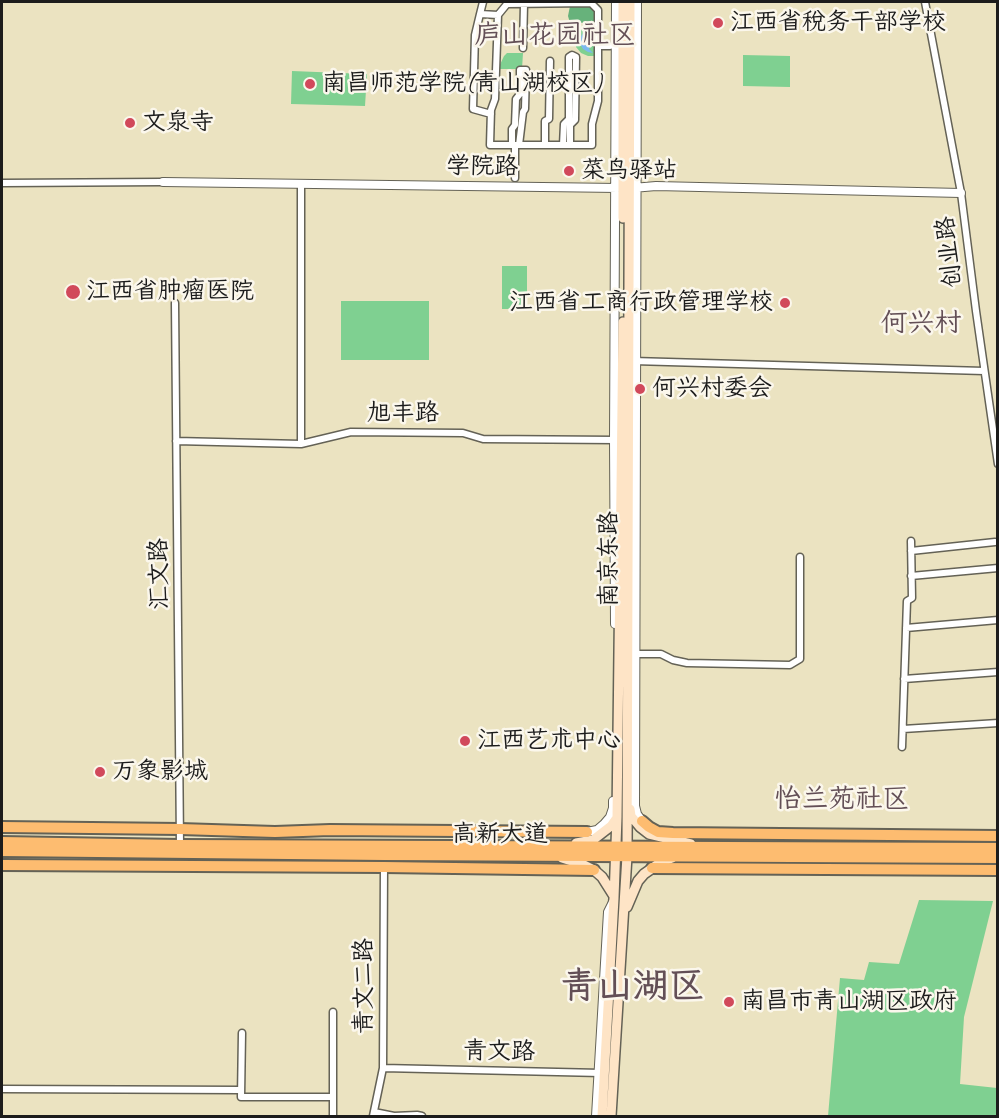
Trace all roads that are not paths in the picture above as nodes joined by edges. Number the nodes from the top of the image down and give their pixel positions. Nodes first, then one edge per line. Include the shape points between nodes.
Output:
1 (483, 2) edge
2 (567, 2) edge
3 (591, 2) edge
4 (616, 2) edge
5 (623, 2) edge
6 (630, 2) edge
7 (638, 2) edge
8 (925, 2) edge
9 (512, 3) edge
10 (544, 3) edge
11 (524, 4) junction
12 (480, 14) junction
13 (498, 15) junction
14 (598, 46) junction
15 (610, 46) dead end
16 (523, 48) dead end
17 (550, 61) dead end
18 (491, 114) junction
19 (515, 145) junction
20 (545, 145) junction
21 (566, 145) junction
22 (515, 178) dead end
23 (163, 182) joint
24 (2, 183) edge
25 (301, 184) junction
26 (626, 188) junction
27 (961, 193) junction
28 (175, 303) dead end
29 (633, 361) junction
30 (984, 371) junction
31 (622, 440) junction
32 (176, 441) junction
33 (301, 444) junction
34 (998, 464) edge
35 (911, 541) dead end
36 (995, 542) dead end
37 (911, 551) junction
38 (800, 557) dead end
39 (998, 568) edge
40 (911, 576) junction
41 (998, 620) edge
42 (906, 628) junction
43 (635, 654) junction
44 (998, 672) edge
45 (904, 679) junction
46 (998, 723) edge
47 (903, 729) junction
48 (635, 742) junction
49 (902, 747) dead end
50 (628, 772) junction
51 (628, 793) junction
52 (617, 817) junction
53 (642, 821) joint
54 (2, 827) edge
55 (180, 829) junction
56 (587, 832) joint
57 (998, 836) edge
58 (180, 845) junction
59 (3, 846) edge
60 (702, 847) junction
61 (998, 848) edge
62 (554, 851) junction
63 (622, 851) junction
64 (384, 855) junction
65 (677, 856) junction
66 (998, 858) edge
67 (2, 865) edge
68 (384, 867) junction
69 (652, 868) junction
70 (594, 870) junction
71 (998, 870) edge
72 (614, 898) junction
73 (624, 915) junction
74 (619, 985) junction
75 (333, 1012) dead end
76 (242, 1034) dead end
77 (383, 1068) junction
78 (606, 1073) junction
79 (2, 1089) edge
80 (241, 1090) junction
81 (333, 1097) junction
82 (374, 1114) edge
83 (333, 1116) edge
84 (422, 1116) edge
85 (596, 1116) edge
86 (602, 1116) edge
87 (613, 1116) edge

1 - 12 street
2 - 3 street
2 - 10 street
3 - 14 street via 598,10
4 - 26 street
5 - 26 main road, 南京东路
6 - 26 main road, 南京东路
7 - 26 street
8 - 27 street, 创业路
9 - 11 street
9 - 13 street
10 - 11 street
11 - 16 street
12 - 13 street
12 - 18 street via 475,35 473,109
13 - 18 street
14 - 15 street
14 - 21 street via 598,101 592,145
17 - 20 street
18 - 19 street via 490,145
19 - 19 street via 525,109 526,70 520,70 520,94 512,129
19 - 20 street
19 - 22 street
20 - 21 street
21 - 21 street via 570,125 575,120 576,57 572,55 568,119 564,124
23 - 24 street, 学院路
23 - 25 street, 学院路
25 - 26 street, 学院路
25 - 33 street
26 - 27 street, 学院路
26 - 29 main road, 南京东路
26 - 31 main road, 南京东路
27 - 30 street, 创业路
28 - 32 street, 汇文路
29 - 30 street
29 - 31 main road, 南京东路
29 - 43 street
30 - 34 street, 创业路
31 - 33 street, 旭丰路 via 483,439 463,433 351,432
31 - 50 main road, 南京东路
31 - 52 main road, 南京东路
31 - 56 street via 613,808 604,824
32 - 33 street, 旭丰路
32 - 55 street, 汇文路
35 - 37 street
36 - 37 street
37 - 40 street
38 - 43 street via 801,659 790,665 687,663 661,654
39 - 40 street
40 - 42 street via 912,598 907,601
41 - 42 street
42 - 45 street
43 - 48 street
44 - 45 street
45 - 47 street
46 - 47 street
47 - 49 street
48 - 50 street
48 - 53 street via 635,806
50 - 51 main road, 南京东路
51 - 60 main road via 631,816 649,834
51 - 63 main road, 南京东路
52 - 62 main road via 593,840
52 - 63 main road, 南京东路
53 - 57 main road via 658,832 673,833
54 - 55 main road
55 - 56 main road
55 - 58 street, 汇文路
58 - 59 main road, 高新大道
58 - 62 main road, 高新大道
59 - 64 main road, 高新大道
60 - 61 main road, 高新大道
60 - 63 main road, 高新大道
62 - 63 main road, 高新大道
62 - 64 main road, 高新大道
62 - 70 main road
63 - 65 main road, 高新大道
63 - 72 main road, 南京东路
63 - 73 main road, 南京东路
64 - 68 street, 青文二路
65 - 66 main road, 高新大道
65 - 69 main road
67 - 68 main road
68 - 70 main road
68 - 77 street, 青文二路
69 - 71 main road
69 - 73 main road via 638,881
70 - 72 main road
72 - 78 main road, 南京东路
73 - 74 main road, 南京东路
74 - 78 main road, 南京东路
74 - 87 street via 622,1000
75 - 81 street
76 - 80 street
77 - 78 street, 青文路
77 - 82 street, 青文二路
78 - 85 street
78 - 86 main road, 南京东路
78 - 87 main road, 南京东路
79 - 80 street
80 - 81 street via 241,1097
81 - 83 street
82 - 84 street

